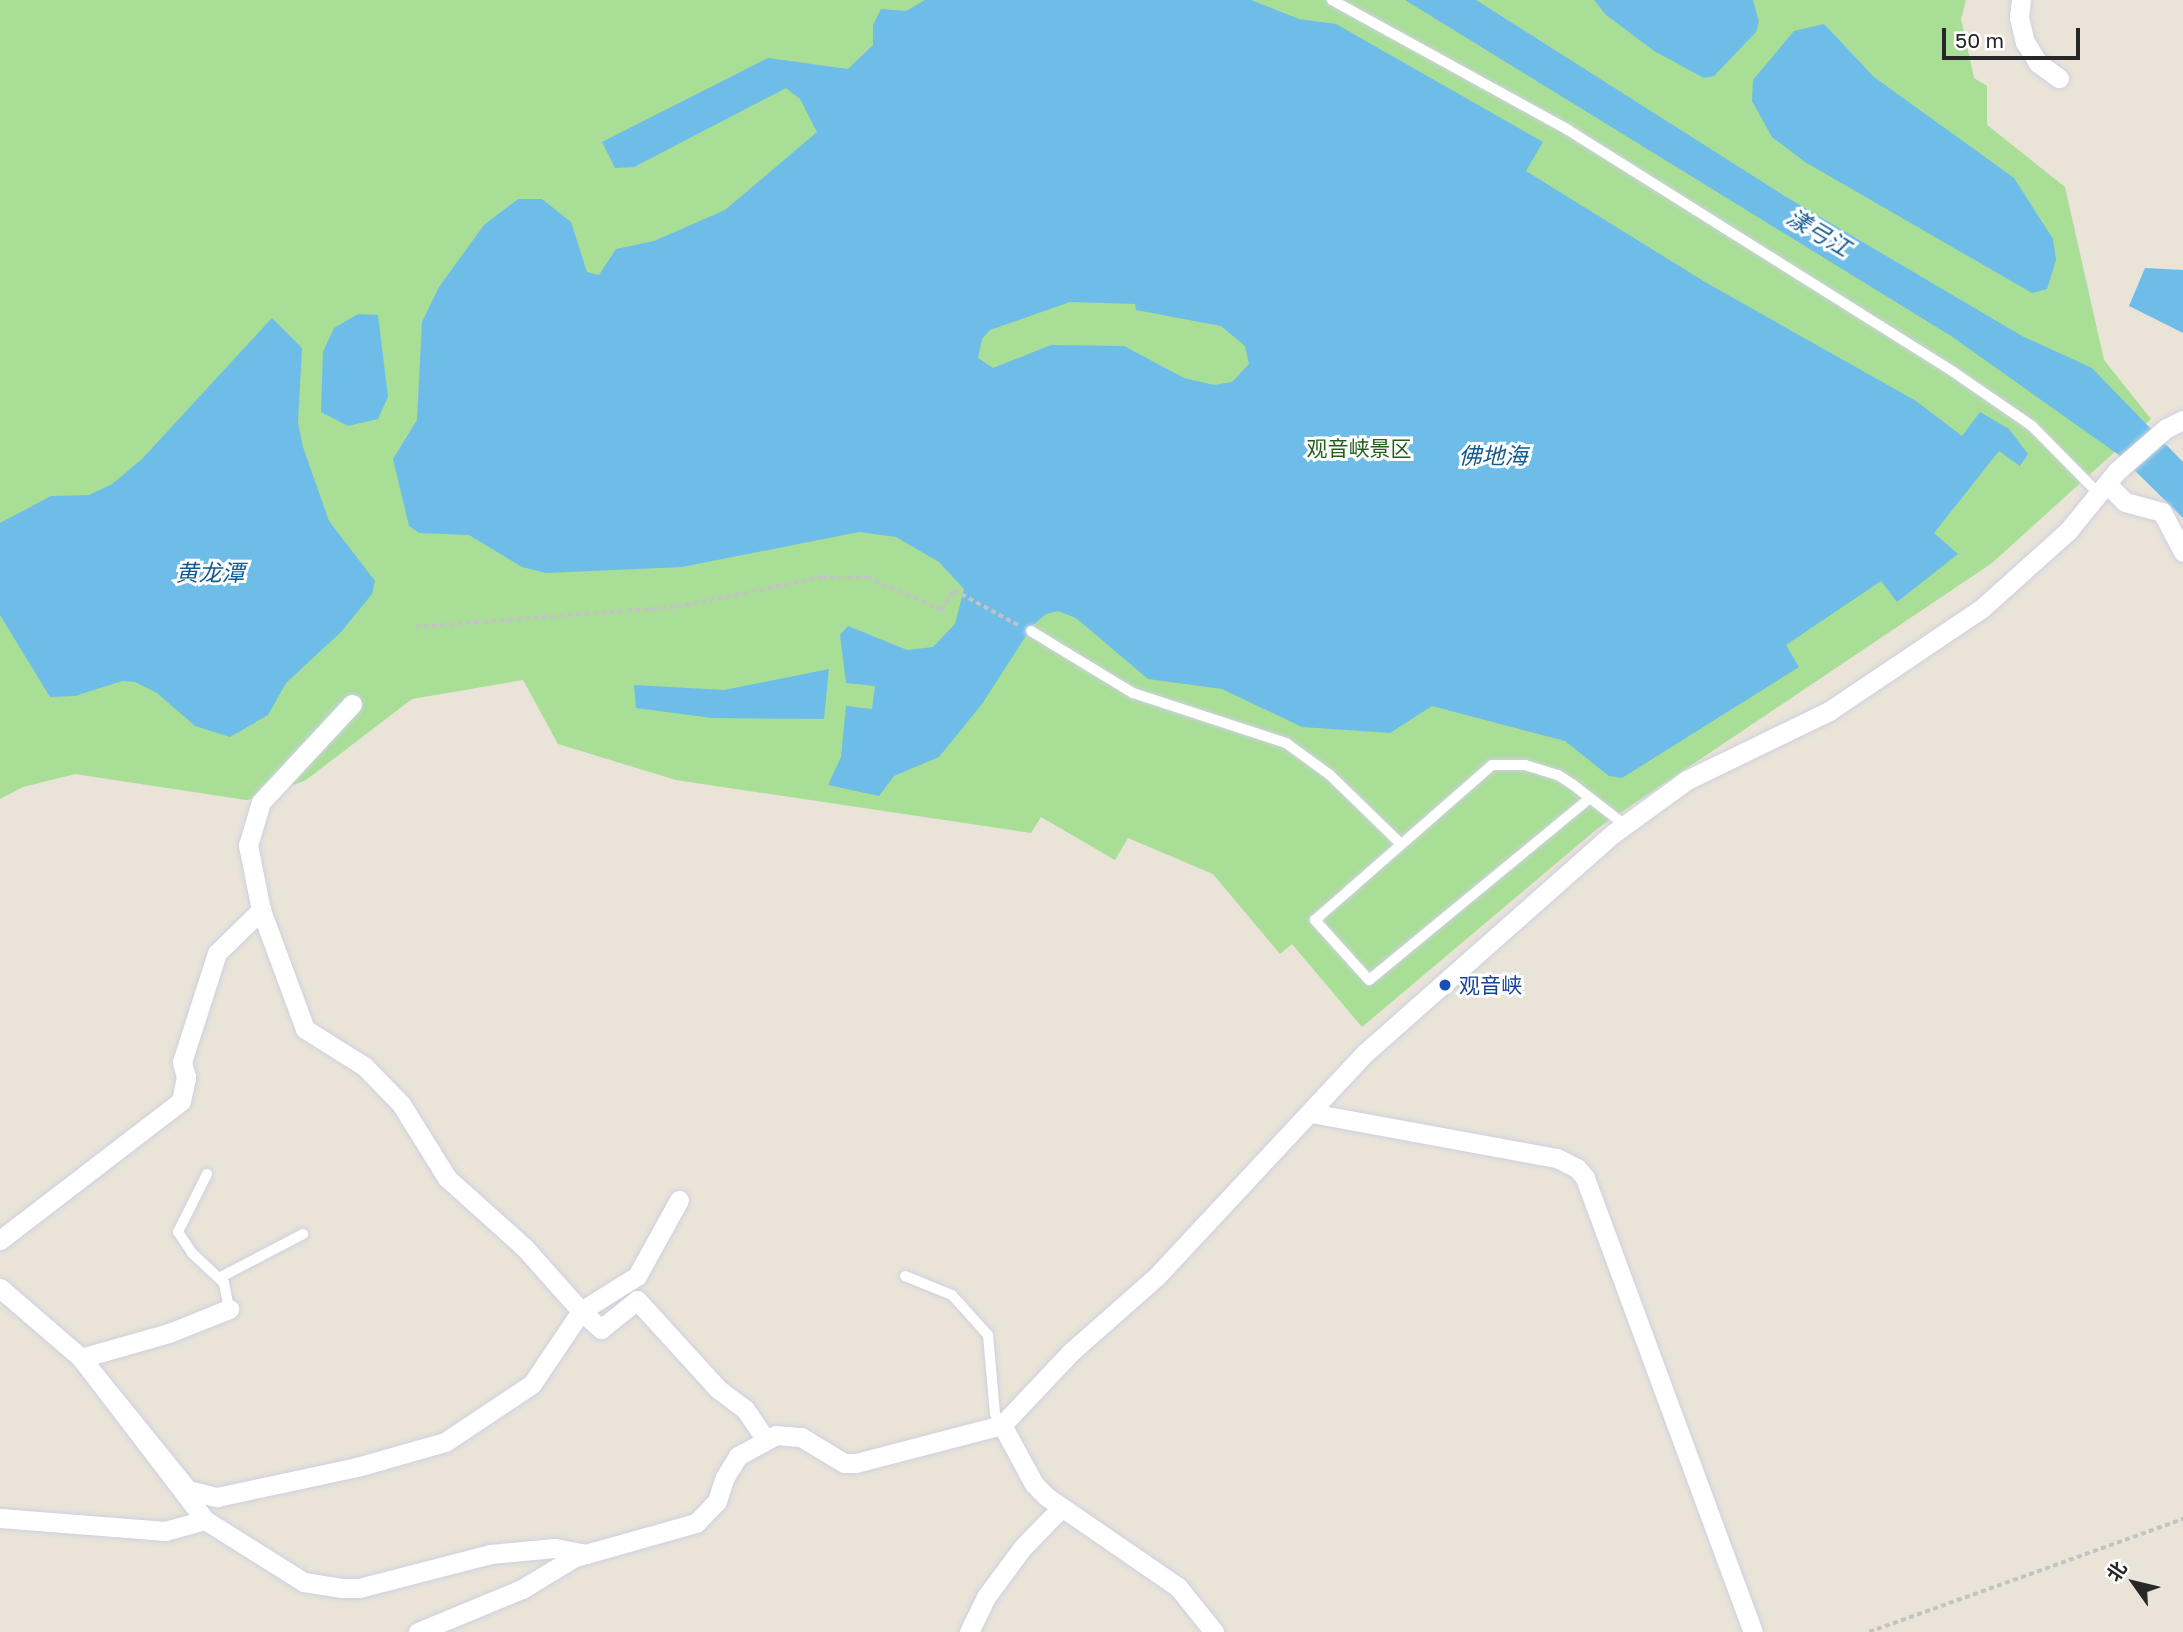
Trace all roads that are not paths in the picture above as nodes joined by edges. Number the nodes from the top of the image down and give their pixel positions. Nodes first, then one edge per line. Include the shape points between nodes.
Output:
1 (1332, 0) edge
2 (2021, 0) edge
3 (2059, 78) dead end
4 (2176, 427) edge
5 (2108, 483) junction
6 (2183, 552) edge
7 (1031, 631) road end
8 (352, 704) dead end
9 (1590, 798) junction
10 (1625, 825) junction
11 (1401, 843) junction
12 (261, 910) junction
13 (1311, 1113) junction
14 (207, 1174) dead end
15 (679, 1200) dead end
16 (303, 1234) dead end
17 (0, 1240) edge
18 (905, 1276) dead end
19 (219, 1278) junction
20 (0, 1288) edge
21 (229, 1310) joint
22 (581, 1311) junction
23 (80, 1358) junction
24 (1002, 1425) junction
25 (765, 1440) junction
26 (1061, 1508) junction
27 (0, 1518) edge
28 (205, 1520) junction
29 (587, 1554) junction
30 (418, 1632) edge
31 (969, 1632) edge
32 (1214, 1632) edge
33 (1753, 1632) edge

1 - 5 lane via 1568,130 1952,372
2 - 3 street via 2019,18 2025,41 2038,63
4 - 5 street
5 - 6 street via 2132,506 2162,512
5 - 10 street via 2068,531 1981,609 1829,711 1687,780
7 - 11 lane via 1133,693 1286,743 1330,775
8 - 12 street via 261,802 248,845
9 - 10 lane
9 - 11 lane via 1542,769 1492,765
9 - 11 lane via 1369,980 1315,920
10 - 13 street via 1365,1053
12 - 17 street via 217,953 182,1062 186,1077 180,1101
12 - 22 street via 304,1029 364,1066 383,1085 401,1104 447,1178 524,1247
13 - 24 street via 1156,1277 1072,1351
13 - 33 street via 1557,1158 1577,1168 1585,1178
14 - 19 lane via 178,1232
15 - 22 street via 637,1276
16 - 19 lane
18 - 24 lane via 953,1295 988,1335 996,1414
19 - 21 lane
20 - 23 street
21 - 23 street via 169,1334
22 - 23 street via 532,1384 445,1442 217,1497 188,1490
22 - 25 street via 601,1329 637,1300 718,1389 745,1409
23 - 28 street
24 - 25 street via 856,1463 844,1463 801,1437 782,1434
24 - 26 street via 1034,1484
25 - 29 street via 738,1456 717,1501 696,1523
26 - 31 street via 1023,1547 986,1597
26 - 32 street via 1110,1536 1178,1587
27 - 28 street via 165,1531
28 - 29 street via 304,1582 331,1588 359,1588 490,1554 555,1548
29 - 30 street via 558,1565 522,1589

